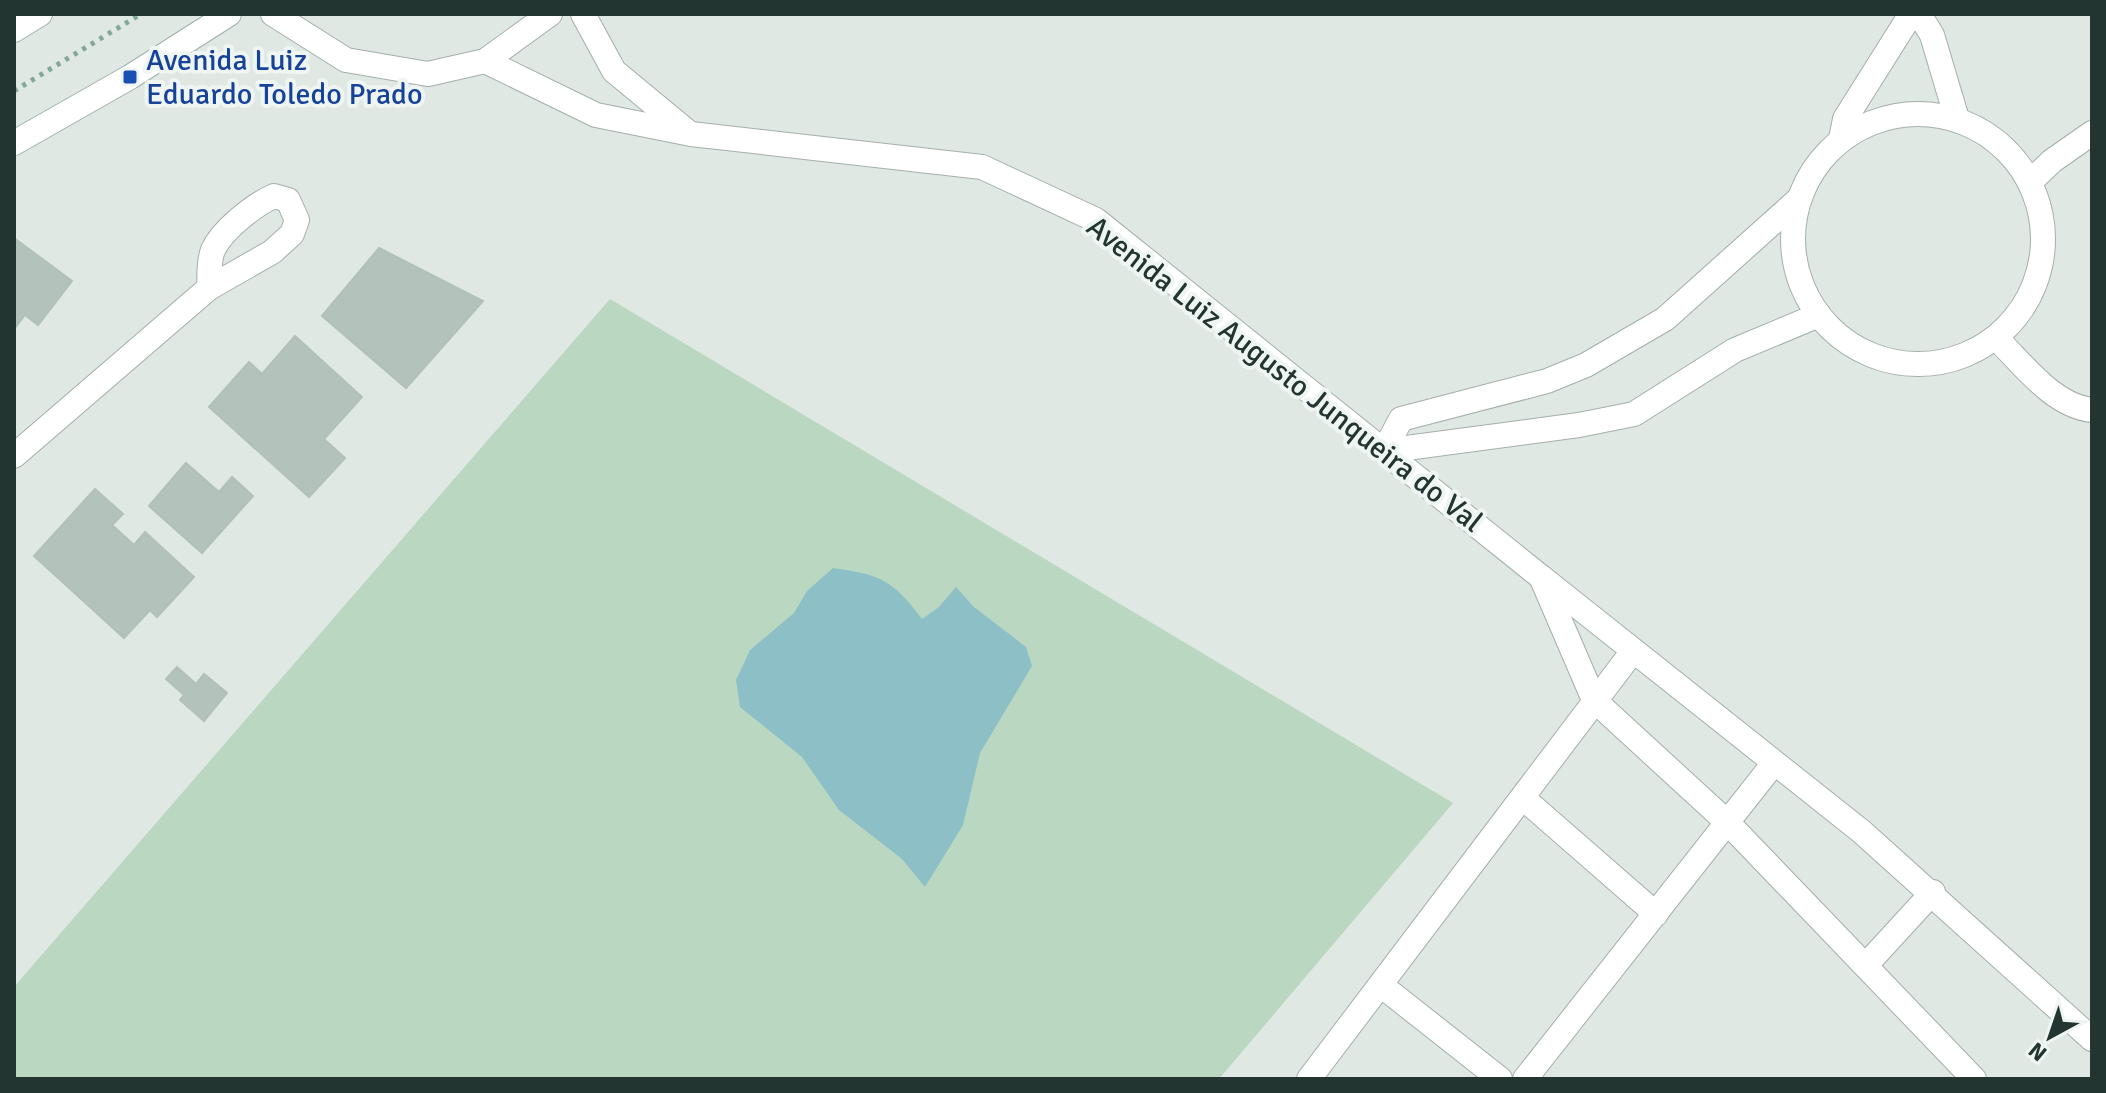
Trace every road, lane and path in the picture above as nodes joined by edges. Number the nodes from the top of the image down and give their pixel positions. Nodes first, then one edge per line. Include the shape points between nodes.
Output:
1 (40, 14) edge
2 (141, 14) edge
3 (229, 14) edge
4 (273, 14) edge
5 (550, 14) edge
6 (583, 14) edge
7 (1920, 14) edge
8 (14, 30) edge
9 (485, 61) junction
10 (14, 91) edge
11 (1957, 119) junction
12 (2092, 133) edge
13 (691, 134) junction
14 (1841, 139) junction
15 (14, 143) edge
16 (2030, 182) junction
17 (1799, 199) junction
18 (209, 288) dead end
19 (1819, 315) junction
20 (1996, 338) junction
21 (2092, 410) edge
22 (1384, 451) junction
23 (14, 456) edge
24 (1541, 577) junction
25 (1633, 651) junction
26 (1594, 700) junction
27 (1774, 763) junction
28 (1523, 798) junction
29 (1728, 823) junction
30 (1933, 892) junction
31 (1656, 914) junction
32 (1866, 965) junction
33 (1382, 986) junction
34 (2092, 1039) edge
35 (1309, 1079) edge
36 (1500, 1079) edge
37 (1525, 1079) edge
38 (1974, 1079) edge

1 - 8 street
2 - 10 path
3 - 15 street
4 - 9 street via 346,60 428,74
5 - 9 street
6 - 13 street via 614,71
7 - 11 street via 1932,35
7 - 14 street via 1906,22 1845,119
9 - 13 street, Avenida Luiz Augusto Junqueira do Val via 596,115
11 - 14 street via 1921,113 1884,117
11 - 16 street via 2000,144
12 - 16 street
13 - 22 street, Avenida Luiz Augusto Junqueira do Val via 982,167 1096,220
14 - 17 street via 1823,156
16 - 20 street via 2039,205 2043,255 2028,301
17 - 19 street via 1793,247 1806,295
17 - 22 street via 1665,319 1547,381 1401,419
18 - 23 street
19 - 20 street via 1856,348 1903,363 1952,360
19 - 22 street via 1735,350 1634,414
20 - 21 street via 2056,395 2076,409
22 - 24 street, Avenida Luiz Augusto Junqueira do Val
24 - 25 street, Avenida Luiz Augusto Junqueira do Val
24 - 26 street, Avenida Luiz Augusto Junqueira do Val
25 - 26 street
25 - 27 street, Avenida Luiz Augusto Junqueira do Val
26 - 28 street
26 - 29 street, Avenida Luiz Augusto Junqueira do Val
27 - 29 street
27 - 30 street, Avenida Luiz Augusto Junqueira do Val
28 - 31 street
28 - 33 street
29 - 31 street
29 - 32 street, Avenida Luiz Augusto Junqueira do Val
30 - 32 street
30 - 34 street, Avenida Luiz Augusto Junqueira do Val
31 - 37 street
32 - 38 street, Avenida Luiz Augusto Junqueira do Val
33 - 35 street
33 - 36 street

